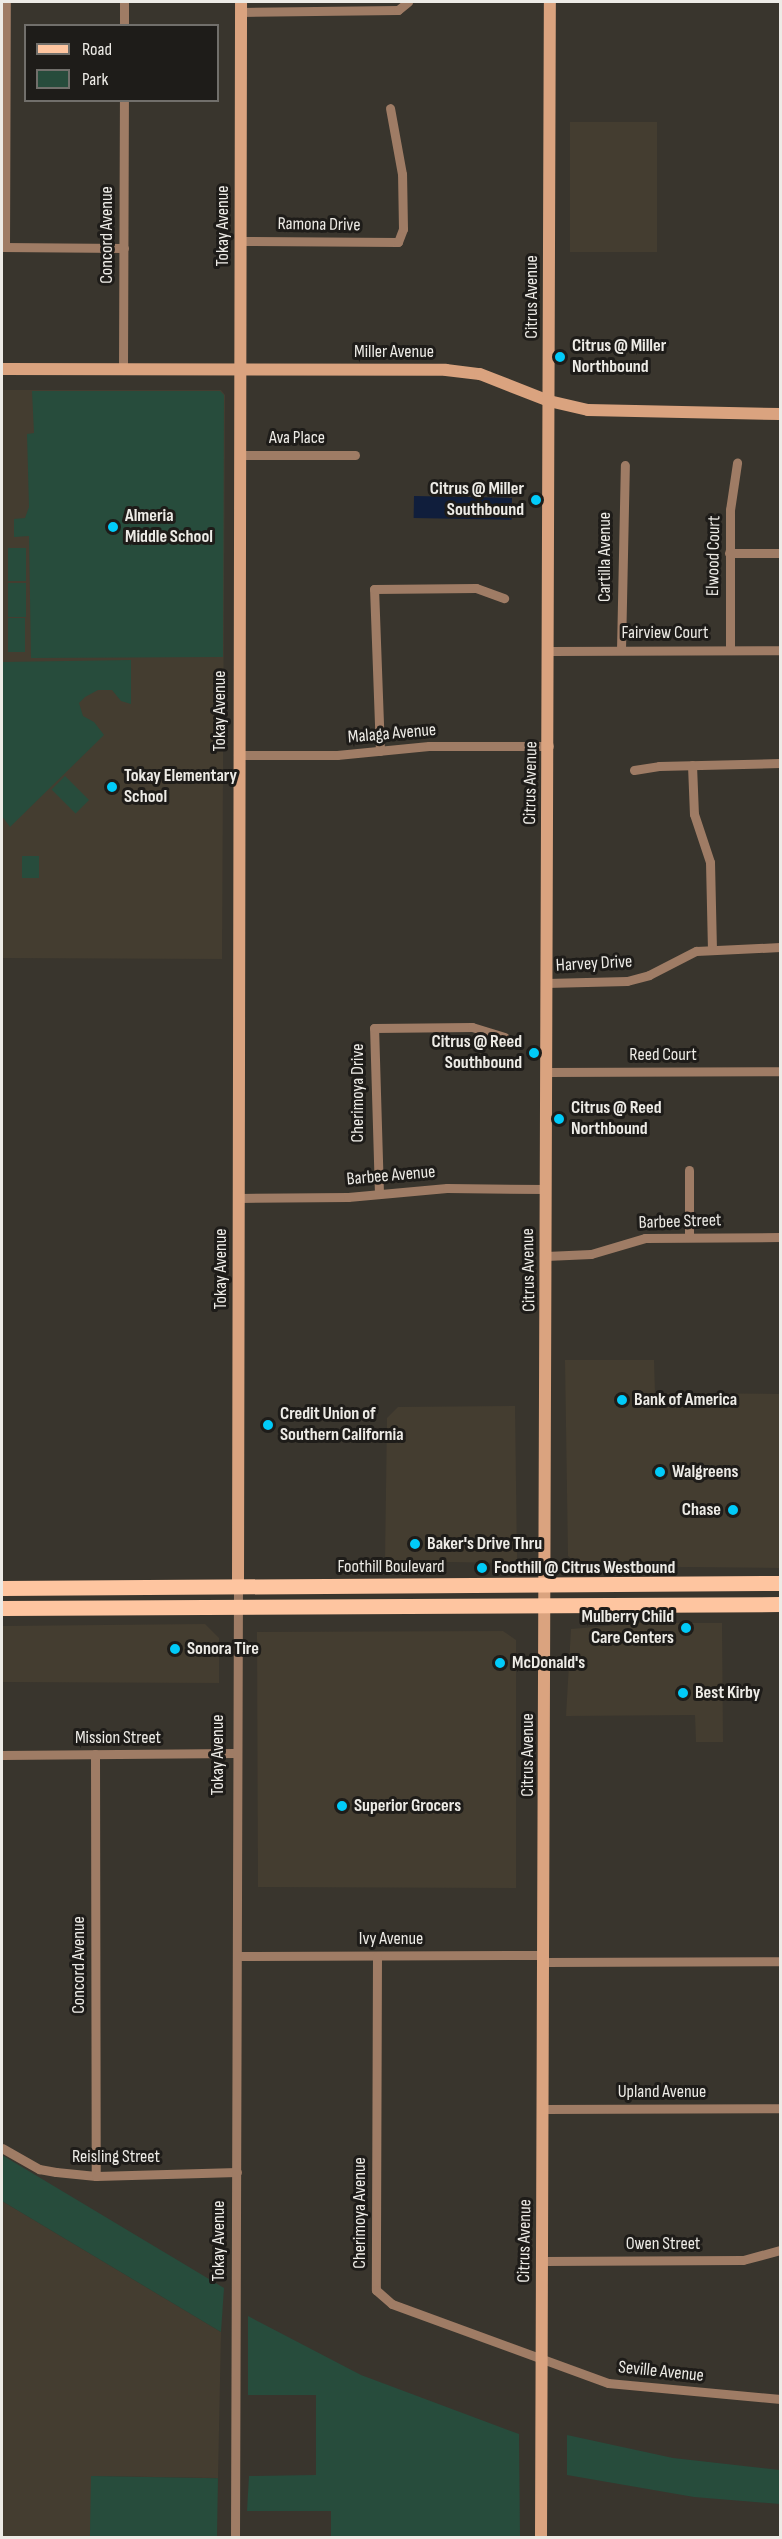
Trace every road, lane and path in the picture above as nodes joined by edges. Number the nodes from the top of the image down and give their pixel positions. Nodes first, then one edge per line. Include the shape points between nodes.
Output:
1 (6, 2) edge
2 (124, 2) edge
3 (550, 2) edge
4 (408, 4) edge
5 (241, 7) edge
6 (124, 24) edge
7 (124, 102) edge
8 (390, 108) dead end
9 (240, 241) junction
10 (4, 247) edge
11 (124, 248) junction
12 (2, 369) edge
13 (123, 370) junction
14 (240, 371) junction
15 (549, 401) junction
16 (780, 414) edge
17 (355, 454) dead end
18 (240, 456) junction
19 (737, 463) dead end
20 (625, 465) dead end
21 (729, 553) junction
22 (780, 553) edge
23 (504, 598) dead end
24 (730, 649) junction
25 (621, 650) junction
26 (780, 650) edge
27 (550, 651) junction
28 (549, 746) junction
29 (380, 751) junction
30 (238, 755) junction
31 (780, 764) edge
32 (692, 765) junction
33 (634, 770) dead end
34 (780, 947) edge
35 (712, 948) junction
36 (546, 983) junction
37 (504, 1037) dead end
38 (780, 1071) edge
39 (546, 1072) junction
40 (689, 1170) dead end
41 (546, 1189) junction
42 (379, 1194) junction
43 (239, 1198) junction
44 (689, 1237) junction
45 (780, 1237) edge
46 (546, 1256) junction
47 (780, 1583) edge
48 (238, 1586) junction
49 (546, 1587) junction
50 (2, 1588) edge
51 (780, 1604) edge
52 (546, 1605) junction
53 (238, 1606) junction
54 (2, 1608) edge
55 (95, 1754) junction
56 (235, 1754) junction
57 (2, 1755) edge
58 (237, 1956) junction
59 (377, 1956) junction
60 (544, 1958) junction
61 (780, 1961) edge
62 (780, 2108) edge
63 (544, 2109) junction
64 (2, 2148) edge
65 (237, 2172) junction
66 (96, 2176) junction
67 (780, 2250) edge
68 (543, 2261) junction
69 (541, 2359) junction
70 (780, 2399) edge
71 (235, 2538) edge
72 (541, 2538) edge

1 - 10 street
2 - 6 street
3 - 15 main road, Citrus Avenue
4 - 5 street via 398,10
5 - 9 main road, Tokay Avenue
7 - 11 street, Concord Avenue
8 - 9 street, Ramona Drive via 402,174 403,229 398,243
9 - 14 main road, Tokay Avenue
10 - 11 street
11 - 13 street, Concord Avenue
12 - 13 main road, Miller Avenue
13 - 14 main road, Miller Avenue
14 - 15 main road, Miller Avenue via 446,370 480,374
14 - 18 main road, Tokay Avenue
15 - 16 main road, Miller Avenue via 612,413
15 - 27 main road, Citrus Avenue
17 - 18 street, Ava Place
18 - 30 main road, Tokay Avenue
19 - 21 street, Elwood Court
20 - 25 street, Cartilla Avenue
21 - 22 street
21 - 24 street, Elwood Court
23 - 29 street via 476,588 374,589
24 - 25 street, Fairview Court
24 - 26 street, Fairview Court
25 - 27 street, Fairview Court
27 - 28 main road, Citrus Avenue
28 - 29 street, Malaga Avenue via 429,746
28 - 36 main road, Citrus Avenue
29 - 30 street, Malaga Avenue
30 - 43 main road, Tokay Avenue
31 - 32 street
32 - 33 street
32 - 35 street via 694,814 710,862
34 - 35 street, Harvey Drive
35 - 36 street, Harvey Drive via 688,954 633,980
36 - 39 main road, Citrus Avenue
37 - 42 street, Cherimoya Drive via 472,1027 374,1028
38 - 39 street, Reed Court
39 - 41 main road, Citrus Avenue
40 - 44 street
41 - 42 street, Barbee Avenue via 447,1188
41 - 46 main road, Citrus Avenue
42 - 43 street, Barbee Avenue
43 - 48 main road, Tokay Avenue
44 - 45 street, Barbee Street
44 - 46 street, Barbee Street via 645,1238 591,1254
46 - 49 main road, Citrus Avenue
47 - 49 main road, Foothill Boulevard
48 - 49 main road, Foothill Boulevard
48 - 50 main road, Foothill Boulevard
48 - 53 street, Tokay Avenue
49 - 52 main road, Citrus Avenue
51 - 52 main road
52 - 53 main road
52 - 60 main road, Citrus Avenue
53 - 54 main road
53 - 56 street, Tokay Avenue
55 - 56 street, Mission Street
55 - 57 street, Mission Street
55 - 66 street, Concord Avenue
56 - 58 street, Tokay Avenue
58 - 59 street, Ivy Avenue
58 - 65 street, Tokay Avenue
59 - 60 street, Ivy Avenue
59 - 69 street, Cherimoya Avenue via 376,2290 392,2304
60 - 61 street, Ivy Avenue
60 - 63 main road, Citrus Avenue
62 - 63 street, Upland Avenue
63 - 68 main road, Citrus Avenue
64 - 66 street, Reisling Street via 39,2169
65 - 66 street, Reisling Street
65 - 71 street, Tokay Avenue
67 - 68 street, Owen Street via 743,2260
68 - 69 main road, Citrus Avenue
69 - 70 street, Seville Avenue via 626,2387
69 - 72 main road, Citrus Avenue

